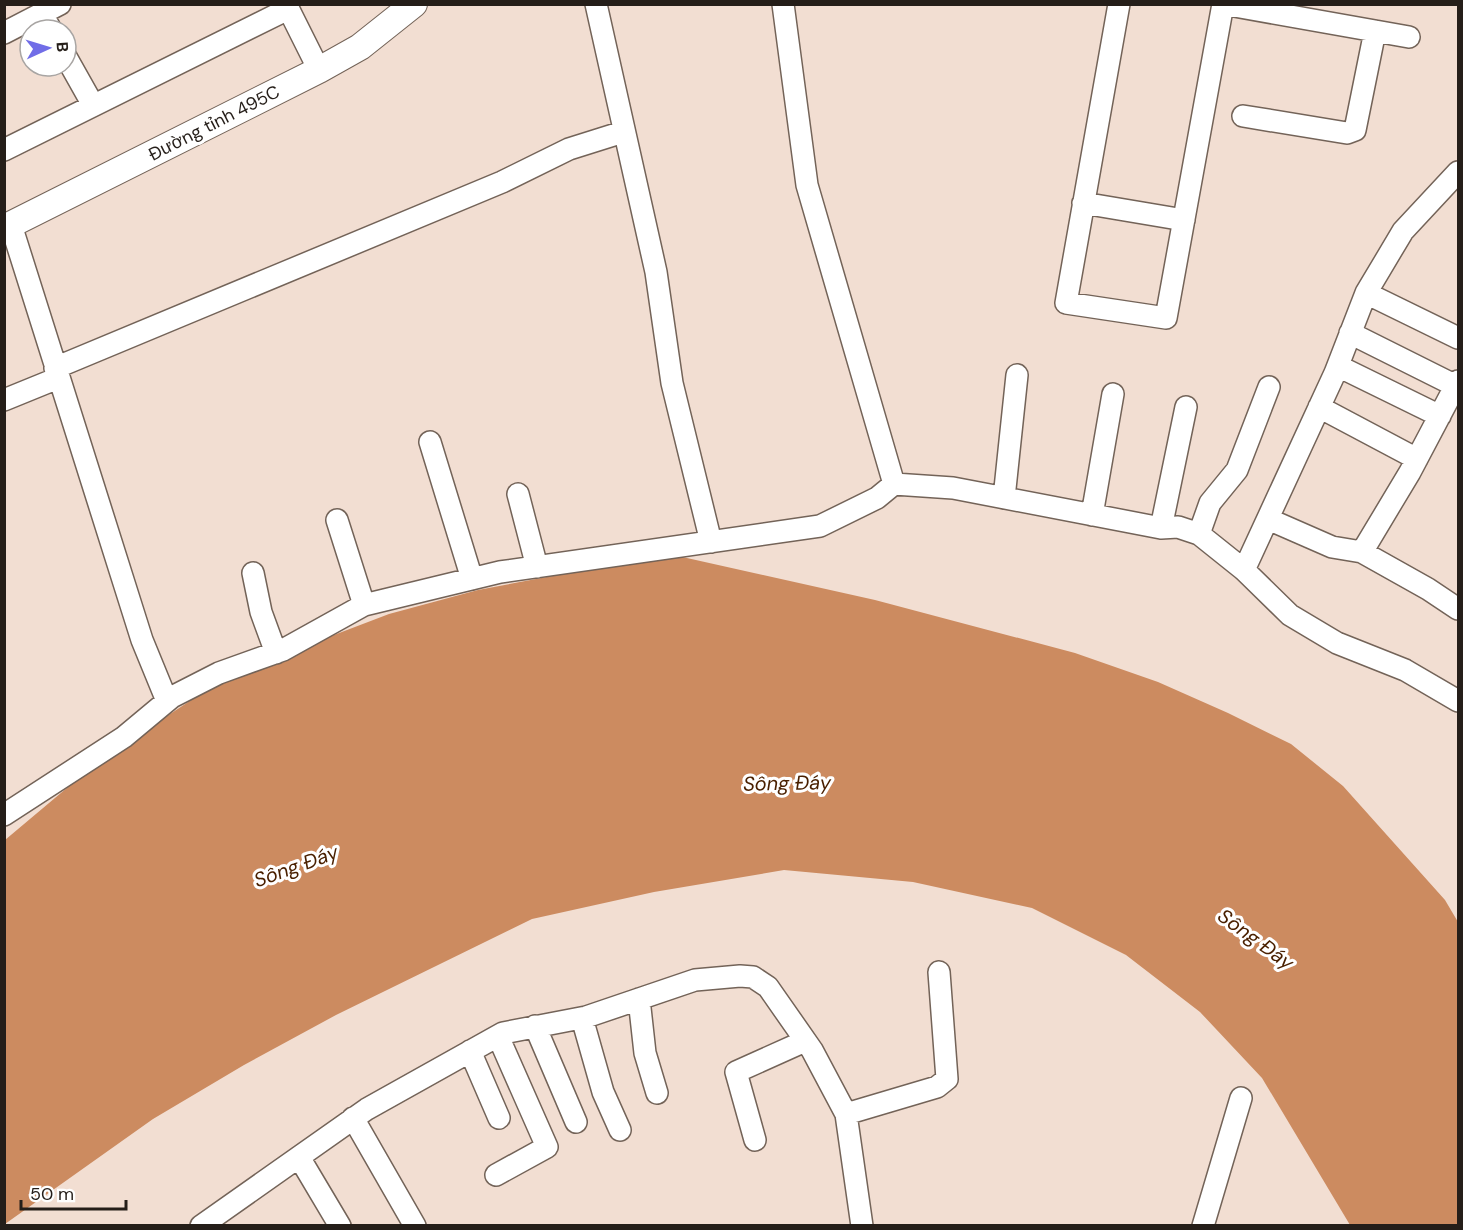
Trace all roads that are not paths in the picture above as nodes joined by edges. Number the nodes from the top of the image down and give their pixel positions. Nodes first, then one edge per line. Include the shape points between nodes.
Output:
1 (414, 4) edge
2 (596, 4) edge
3 (783, 4) edge
4 (1119, 4) edge
5 (1223, 5) edge
6 (287, 7) edge
7 (51, 16) edge
8 (1375, 31) junction
9 (4, 33) edge
10 (1409, 37) dead end
11 (319, 70) junction
12 (78, 78) edge
13 (93, 105) junction
14 (1243, 116) dead end
15 (623, 132) junction
16 (4, 150) edge
17 (1458, 172) edge
18 (1083, 203) junction
19 (1184, 220) junction
20 (8, 226) edge
21 (1366, 293) junction
22 (1350, 333) junction
23 (1458, 338) edge
24 (1338, 366) junction
25 (56, 373) junction
26 (1017, 375) dead end
27 (1457, 384) edge
28 (1269, 387) dead end
29 (1113, 394) dead end
30 (4, 400) edge
31 (1186, 407) dead end
32 (1319, 407) junction
33 (1440, 416) junction
34 (430, 442) dead end
35 (1417, 459) junction
36 (894, 484) junction
37 (518, 494) dead end
38 (1004, 498) junction
39 (1092, 515) junction
40 (1268, 519) junction
41 (337, 520) dead end
42 (1161, 528) junction
43 (1199, 534) junction
44 (711, 542) junction
45 (1362, 552) junction
46 (537, 567) junction
47 (1244, 570) junction
48 (253, 573) dead end
49 (472, 579) junction
50 (364, 605) junction
51 (1458, 609) edge
52 (276, 653) junction
53 (1458, 700) edge
54 (167, 701) junction
55 (4, 815) edge
56 (939, 972) dead end
57 (639, 999) junction
58 (582, 1018) junction
59 (535, 1026) junction
60 (498, 1036) junction
61 (805, 1041) junction
62 (470, 1051) junction
63 (657, 1093) dead end
64 (1241, 1098) dead end
65 (846, 1114) junction
66 (353, 1118) junction
67 (499, 1118) dead end
68 (576, 1122) dead end
69 (621, 1130) dead end
70 (755, 1140) dead end
71 (299, 1157) junction
72 (496, 1175) dead end
73 (207, 1224) edge
74 (340, 1226) edge
75 (416, 1226) edge
76 (862, 1226) edge
77 (1203, 1226) edge

1 - 11 main road, Đường tỉnh 495C via 360,47
2 - 15 street
3 - 36 street via 807,185
4 - 18 street
5 - 8 street
5 - 19 street
6 - 11 street
6 - 13 street
7 - 9 street
8 - 10 street
8 - 14 street via 1355,130 1347,134
11 - 20 main road, Đường tỉnh 495C
12 - 13 street
13 - 16 street
15 - 25 street via 569,148 502,182
15 - 44 street via 658,281 672,382
17 - 21 street via 1403,231
18 - 19 street
18 - 19 street via 1066,303 1166,318
20 - 25 street
21 - 22 street
21 - 23 street
22 - 24 street
22 - 27 street
24 - 32 street
24 - 33 street
25 - 30 street
25 - 54 street via 142,640
26 - 38 street
27 - 33 street
28 - 43 street via 1237,470 1210,502
29 - 39 street
31 - 42 street
32 - 35 street
32 - 40 street
33 - 35 street
34 - 49 street
35 - 45 street
36 - 38 street via 953,488
36 - 44 street via 877,498 825,524
37 - 46 street
38 - 39 street
39 - 42 street
40 - 45 street via 1332,547
40 - 47 street
41 - 50 street
42 - 43 street via 1178,527
43 - 47 street
44 - 46 street
45 - 51 street
46 - 49 street
47 - 53 street via 1290,615 1337,643 1405,670
48 - 52 street via 261,612
49 - 50 street
50 - 52 street
52 - 54 street via 219,673
54 - 55 street via 124,737
56 - 65 street via 945,1082
57 - 58 street
57 - 61 street via 695,980 753,977 768,987
57 - 63 street via 645,1053
58 - 59 street
58 - 69 street via 601,1088
59 - 60 street
59 - 68 street
60 - 62 street
60 - 72 street via 547,1147
61 - 65 street
61 - 70 street via 736,1072
62 - 66 street
62 - 67 street
64 - 77 street
65 - 76 street
66 - 71 street
66 - 75 street
71 - 73 street
71 - 74 street

